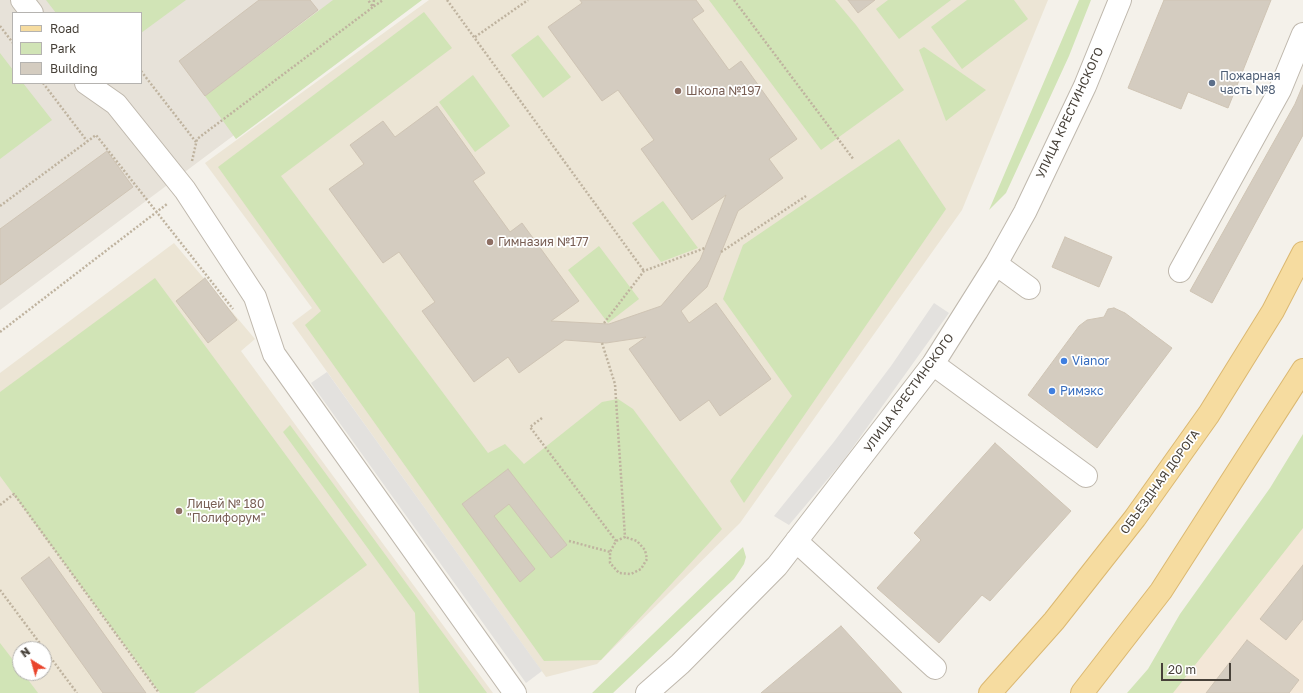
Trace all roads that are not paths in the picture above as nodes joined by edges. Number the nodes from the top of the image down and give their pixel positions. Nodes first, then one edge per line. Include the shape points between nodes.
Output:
1 (22, 0) edge
2 (1120, 0) edge
3 (31, 12) edge
4 (1303, 34) edge
5 (87, 84) edge
6 (1303, 253) edge
7 (996, 264) junction
8 (1180, 271) dead end
9 (1029, 288) dead end
10 (933, 364) junction
11 (1303, 370) edge
12 (1086, 476) dead end
13 (796, 541) junction
14 (935, 668) dead end
15 (515, 693) edge
16 (647, 693) edge
17 (990, 693) edge
18 (1082, 693) edge

1 - 3 street
2 - 7 street, УЛИЦА КРЕСТИНСКОГО via 1084,86 1025,212
4 - 8 street via 1280,90
5 - 15 street via 116,104 185,190 255,297 274,354
6 - 17 main road, ОБЪЕЗДНАЯ ДОРОГА via 1273,311 1200,427 1135,518 1059,615
7 - 9 street
7 - 10 street, УЛИЦА КРЕСТИНСКОГО
10 - 12 street
10 - 13 street, УЛИЦА КРЕСТИНСКОГО
11 - 18 main road via 1161,591
13 - 14 street
13 - 16 street, УЛИЦА КРЕСТИНСКОГО via 771,572 680,664

